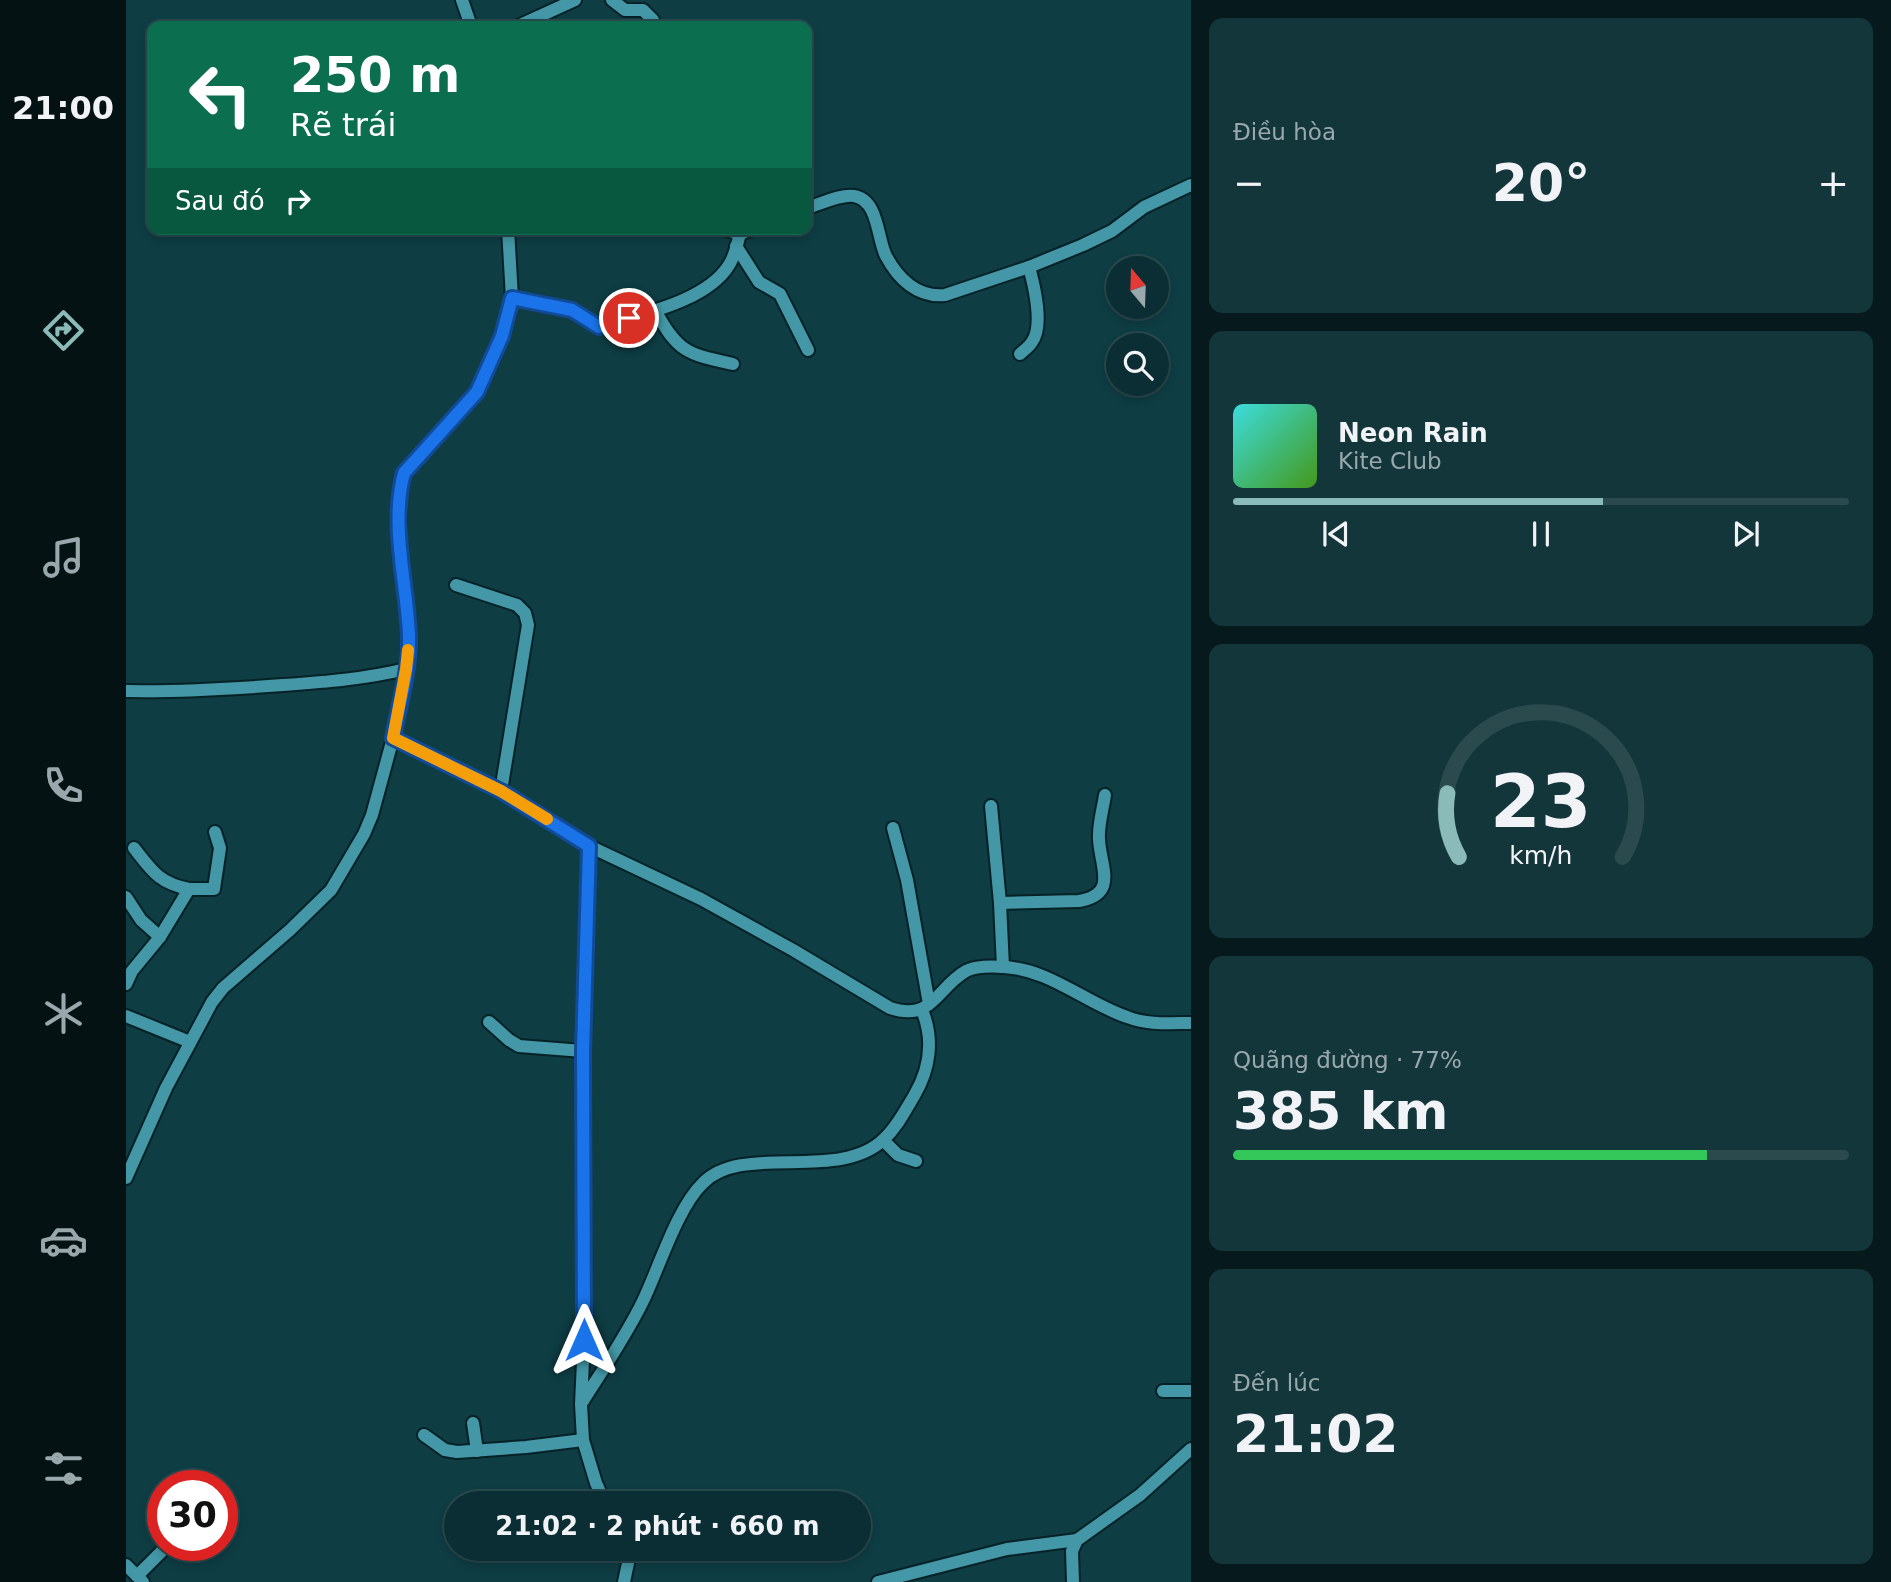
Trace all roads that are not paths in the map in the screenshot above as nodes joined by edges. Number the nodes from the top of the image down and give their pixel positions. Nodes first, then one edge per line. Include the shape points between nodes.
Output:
1 (462, 0) edge
2 (575, 0) edge
3 (612, 0) edge
4 (653, 20) dead end
5 (469, 21) edge
6 (530, 21) edge
7 (1191, 185) edge
8 (812, 207) edge
9 (508, 235) edge
10 (743, 236) edge
11 (1029, 267) junction
12 (512, 298) junction
13 (655, 310) junction
14 (808, 350) dead end
15 (1020, 354) dead end
16 (733, 364) dead end
17 (456, 585) dead end
18 (406, 669) junction
19 (126, 691) edge
20 (393, 738) junction
21 (501, 791) junction
22 (1105, 795) dead end
23 (991, 806) dead end
24 (893, 828) dead end
25 (215, 832) dead end
26 (589, 846) junction
27 (134, 848) dead end
28 (189, 889) junction
29 (126, 897) edge
30 (1000, 903) junction
31 (160, 937) junction
32 (1003, 967) junction
33 (126, 984) edge
34 (925, 1007) junction
35 (126, 1016) edge
36 (489, 1022) dead end
37 (1191, 1023) edge
38 (190, 1042) junction
39 (583, 1051) junction
40 (883, 1140) junction
41 (916, 1161) dead end
42 (126, 1178) edge
43 (1163, 1391) dead end
44 (1191, 1391) edge
45 (581, 1404) junction
46 (473, 1423) dead end
47 (424, 1435) dead end
48 (583, 1440) junction
49 (1191, 1449) edge
50 (477, 1451) junction
51 (600, 1491) edge
52 (1077, 1540) junction
53 (155, 1561) edge
54 (627, 1561) edge
55 (126, 1565) edge
56 (140, 1579) edge
57 (624, 1582) edge
58 (878, 1582) edge
59 (1073, 1582) edge

1 - 5 street
2 - 6 street
3 - 4 street via 625,10 643,10
7 - 11 street via 1144,207 1112,231
8 - 11 street via 845,197 863,200 875,220 886,257 910,286 932,297
9 - 12 street
10 - 13 street via 719,277 701,291
10 - 14 street via 759,282 780,294
11 - 15 street via 1037,331
12 - 13 street via 572,310 599,327
12 - 18 street via 502,336 477,392 404,473 400,547 409,637
13 - 16 street via 674,341 688,352
17 - 21 street via 517,605 528,625
18 - 19 street via 322,682
18 - 20 street
20 - 21 street
20 - 38 street via 372,815 331,890 223,988
21 - 26 street
22 - 30 street via 1098,838 1105,878 1098,894 1079,901
23 - 30 street
24 - 34 street via 906,880
25 - 28 street via 220,848 214,889
26 - 34 street via 701,899 890,1009 901,1012
26 - 39 street
27 - 28 street via 155,875 170,885
28 - 31 street
29 - 31 street
30 - 32 street
31 - 33 street
32 - 34 street via 967,970
32 - 37 street via 1048,978 1142,1022
34 - 40 street via 929,1052 924,1078
35 - 38 street
36 - 39 street via 519,1046
38 - 42 street
39 - 45 street
40 - 41 street via 898,1155
40 - 45 street via 863,1153 839,1159 731,1168 702,1184 669,1241 643,1301
43 - 44 street
45 - 48 street
46 - 50 street
47 - 50 street via 445,1450
48 - 50 street
48 - 51 street
49 - 52 street via 1140,1495
52 - 58 street via 1006,1549
52 - 59 street via 1072,1551
53 - 56 street
54 - 57 street
55 - 56 street

